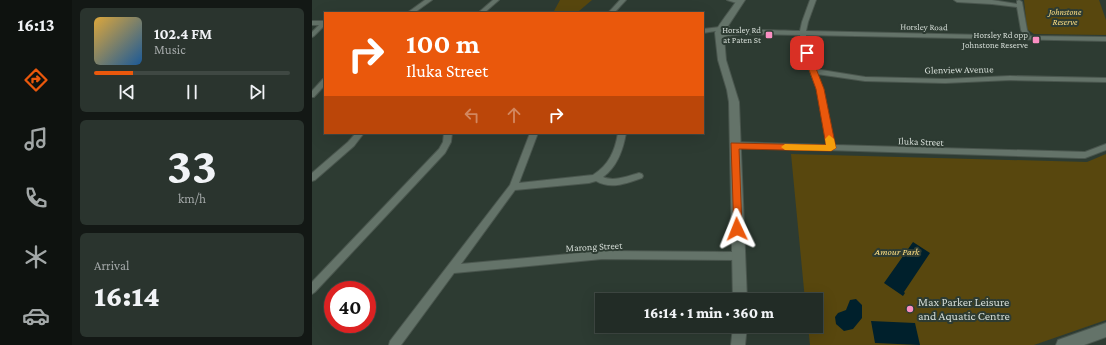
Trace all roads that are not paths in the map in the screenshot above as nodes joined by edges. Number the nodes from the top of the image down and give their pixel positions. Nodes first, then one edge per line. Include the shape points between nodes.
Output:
1 (429, 0) edge
2 (496, 0) edge
3 (623, 0) edge
4 (730, 0) edge
5 (814, 0) edge
6 (957, 0) edge
7 (740, 1) edge
8 (1019, 3) edge
9 (411, 12) edge
10 (482, 12) edge
11 (612, 12) edge
12 (312, 23) edge
13 (324, 23) edge
14 (324, 24) edge
15 (724, 30) junction
16 (704, 31) edge
17 (803, 33) junction
18 (312, 35) edge
19 (1028, 38) junction
20 (1106, 39) edge
21 (813, 71) junction
22 (1106, 80) edge
23 (324, 82) edge
24 (312, 95) edge
25 (359, 134) edge
26 (448, 134) edge
27 (534, 134) edge
28 (622, 134) edge
29 (734, 145) junction
30 (1106, 147) edge
31 (831, 148) junction
32 (639, 176) dead end
33 (312, 178) edge
34 (598, 178) junction
35 (513, 187) junction
36 (738, 256) junction
37 (450, 269) junction
38 (312, 288) edge
39 (740, 293) edge
40 (1106, 330) edge
41 (739, 333) edge
42 (738, 344) edge
43 (394, 345) edge
44 (1063, 345) edge

1 - 9 street
2 - 10 street
3 - 11 street
4 - 7 street
5 - 17 street
6 - 8 street
7 - 15 street
8 - 19 street
12 - 13 street
14 - 18 street
15 - 16 street, Horsley Road
15 - 17 street, Horsley Road
15 - 29 street via 722,60 734,95
17 - 19 street, Horsley Road
17 - 21 street
19 - 20 street, Horsley Road
21 - 22 street, Glenview Avenue via 871,79
21 - 31 street via 820,89
23 - 24 street
25 - 33 street
26 - 38 street via 442,151
27 - 35 street
28 - 34 street via 619,150
29 - 31 street, Iluka Street
29 - 36 street
30 - 31 street, Iluka Street via 1082,155
32 - 34 street via 613,182 604,182
34 - 35 street
35 - 37 street
36 - 37 street, Marong Street via 602,255
36 - 39 street
37 - 43 street
40 - 44 street
41 - 42 street

